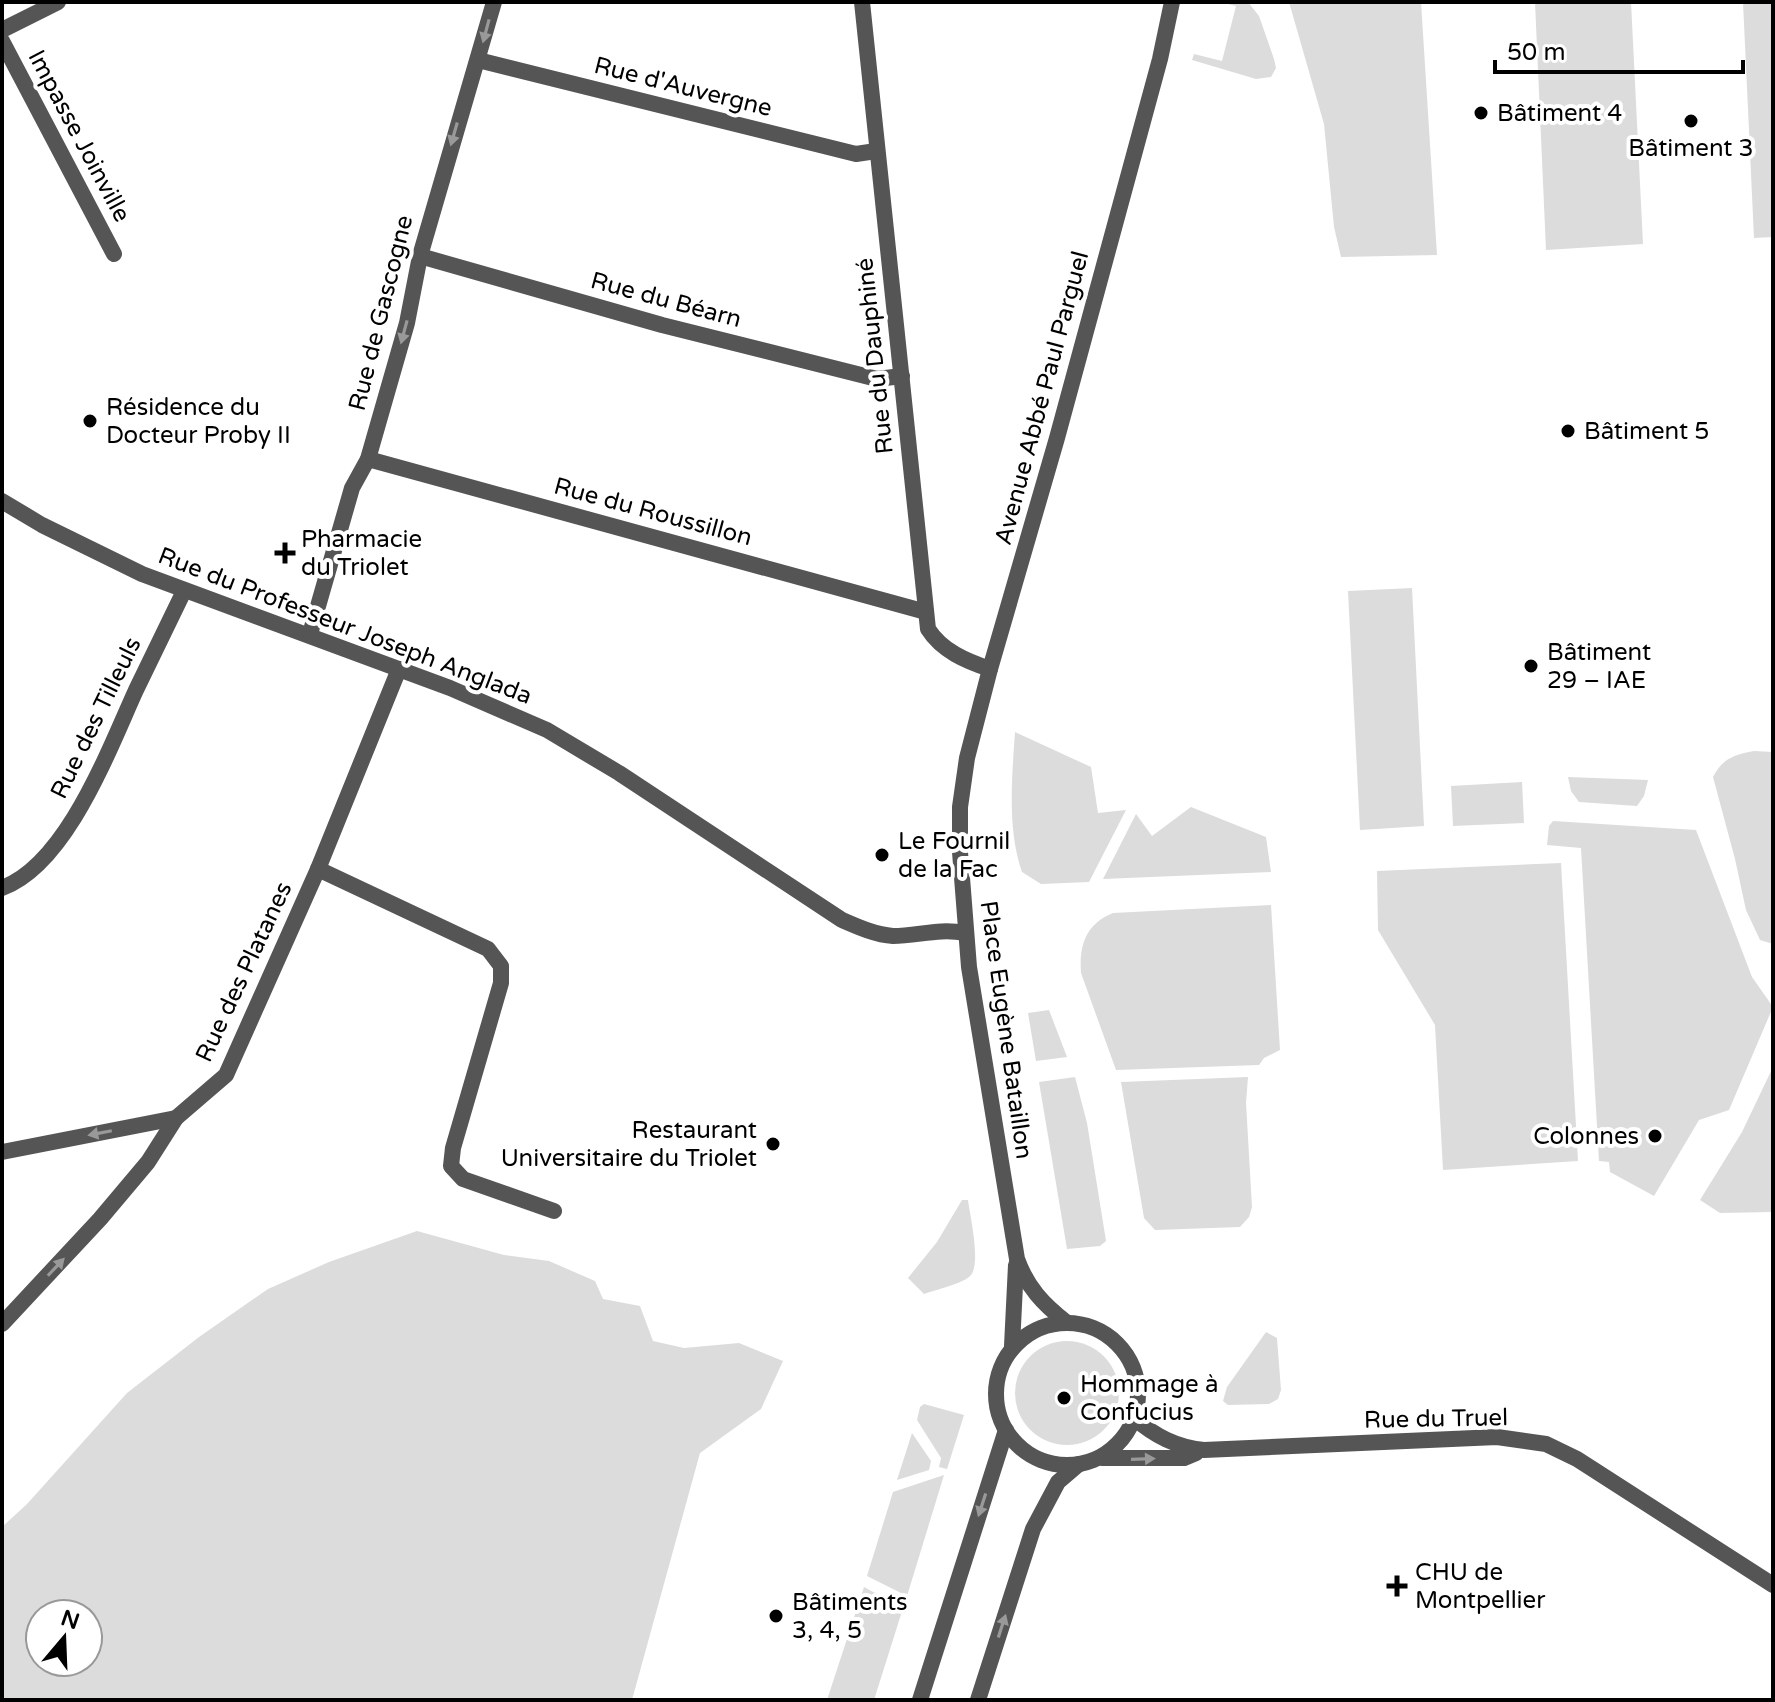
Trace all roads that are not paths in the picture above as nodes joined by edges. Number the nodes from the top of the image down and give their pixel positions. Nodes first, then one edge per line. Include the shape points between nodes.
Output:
1 (58, 2) edge
2 (494, 2) edge
3 (862, 2) edge
4 (1172, 2) edge
5 (2, 30) edge
6 (2, 41) edge
7 (478, 60) junction
8 (876, 151) junction
9 (114, 254) dead end
10 (420, 256) junction
11 (902, 376) junction
12 (368, 459) junction
13 (2, 501) edge
14 (184, 591) junction
15 (926, 612) junction
16 (310, 634) junction
17 (399, 669) junction
18 (990, 669) junction
19 (960, 807) joint
20 (318, 869) junction
21 (2, 888) edge
22 (965, 933) junction
23 (176, 1118) junction
24 (2, 1152) edge
25 (554, 1211) dead end
26 (1017, 1259) junction
27 (1066, 1322) junction
28 (2, 1324) edge
29 (1012, 1346) junction
30 (1134, 1418) junction
31 (1006, 1430) junction
32 (1204, 1450) junction
33 (1102, 1458) junction
34 (1079, 1464) junction
35 (1773, 1585) edge
36 (920, 1700) edge
37 (978, 1700) edge

1 - 5 street
2 -> 7 street, Rue de Gascogne
3 - 8 street, Rue du Dauphiné
4 - 18 street, Avenue Abbé Paul Parguel
6 - 9 street, Impasse Joinville
7 - 8 street, Rue d'Auvergne via 856,154
7 -> 10 street, Rue de Gascogne
8 - 11 street, Rue du Dauphiné
10 - 11 street, Rue du Béarn via 862,376
10 -> 12 street, Rue de Gascogne via 407,323
11 - 15 street, Rue du Dauphiné
12 - 15 street, Rue du Roussillon
12 - 16 street, Rue de Gascogne via 352,488
13 - 14 street, Rue du Professeur Joseph Anglada
14 - 16 street, Rue du Professeur Joseph Anglada
14 - 21 street, Rue des Tilleuls via 73,820 42,860
15 - 18 street, Rue du Dauphiné via 937,642
16 - 17 street, Rue du Professeur Joseph Anglada
17 - 20 street, Rue des Platanes
17 - 22 street, Rue du Professeur Joseph Anglada via 547,730 842,920 893,936
18 - 19 street, Avenue Abbé Paul Parguel
19 - 22 street, Place Eugène Bataillon
20 - 23 street, Rue des Platanes via 226,1075
20 - 25 street via 488,949 501,966 501,983 451,1166 463,1179
22 - 26 street, Place Eugène Bataillon
23 -> 24 street
28 -> 23 street, Rue des Platanes via 120,1196
26 - 27 street, Place Eugène Bataillon via 1043,1305
26 - 29 street, Place Eugène Bataillon
27 - 29 street via 1046,1325
27 - 30 street, Place Eugène Bataillon via 1090,1326 1127,1354 1139,1394
29 - 31 street, Place Eugène Bataillon via 996,1388 998,1415
30 - 32 street, Rue du Truel via 1183,1448
30 - 33 street, Place Eugène Bataillon via 1119,1446
31 - 34 street via 1037,1459
31 -> 36 street
33 -> 32 street, Rue du Truel via 1184,1458
32 - 35 street, Rue du Truel via 1497,1437 1546,1444
33 - 34 street
37 -> 34 street via 1033,1529 1058,1482

